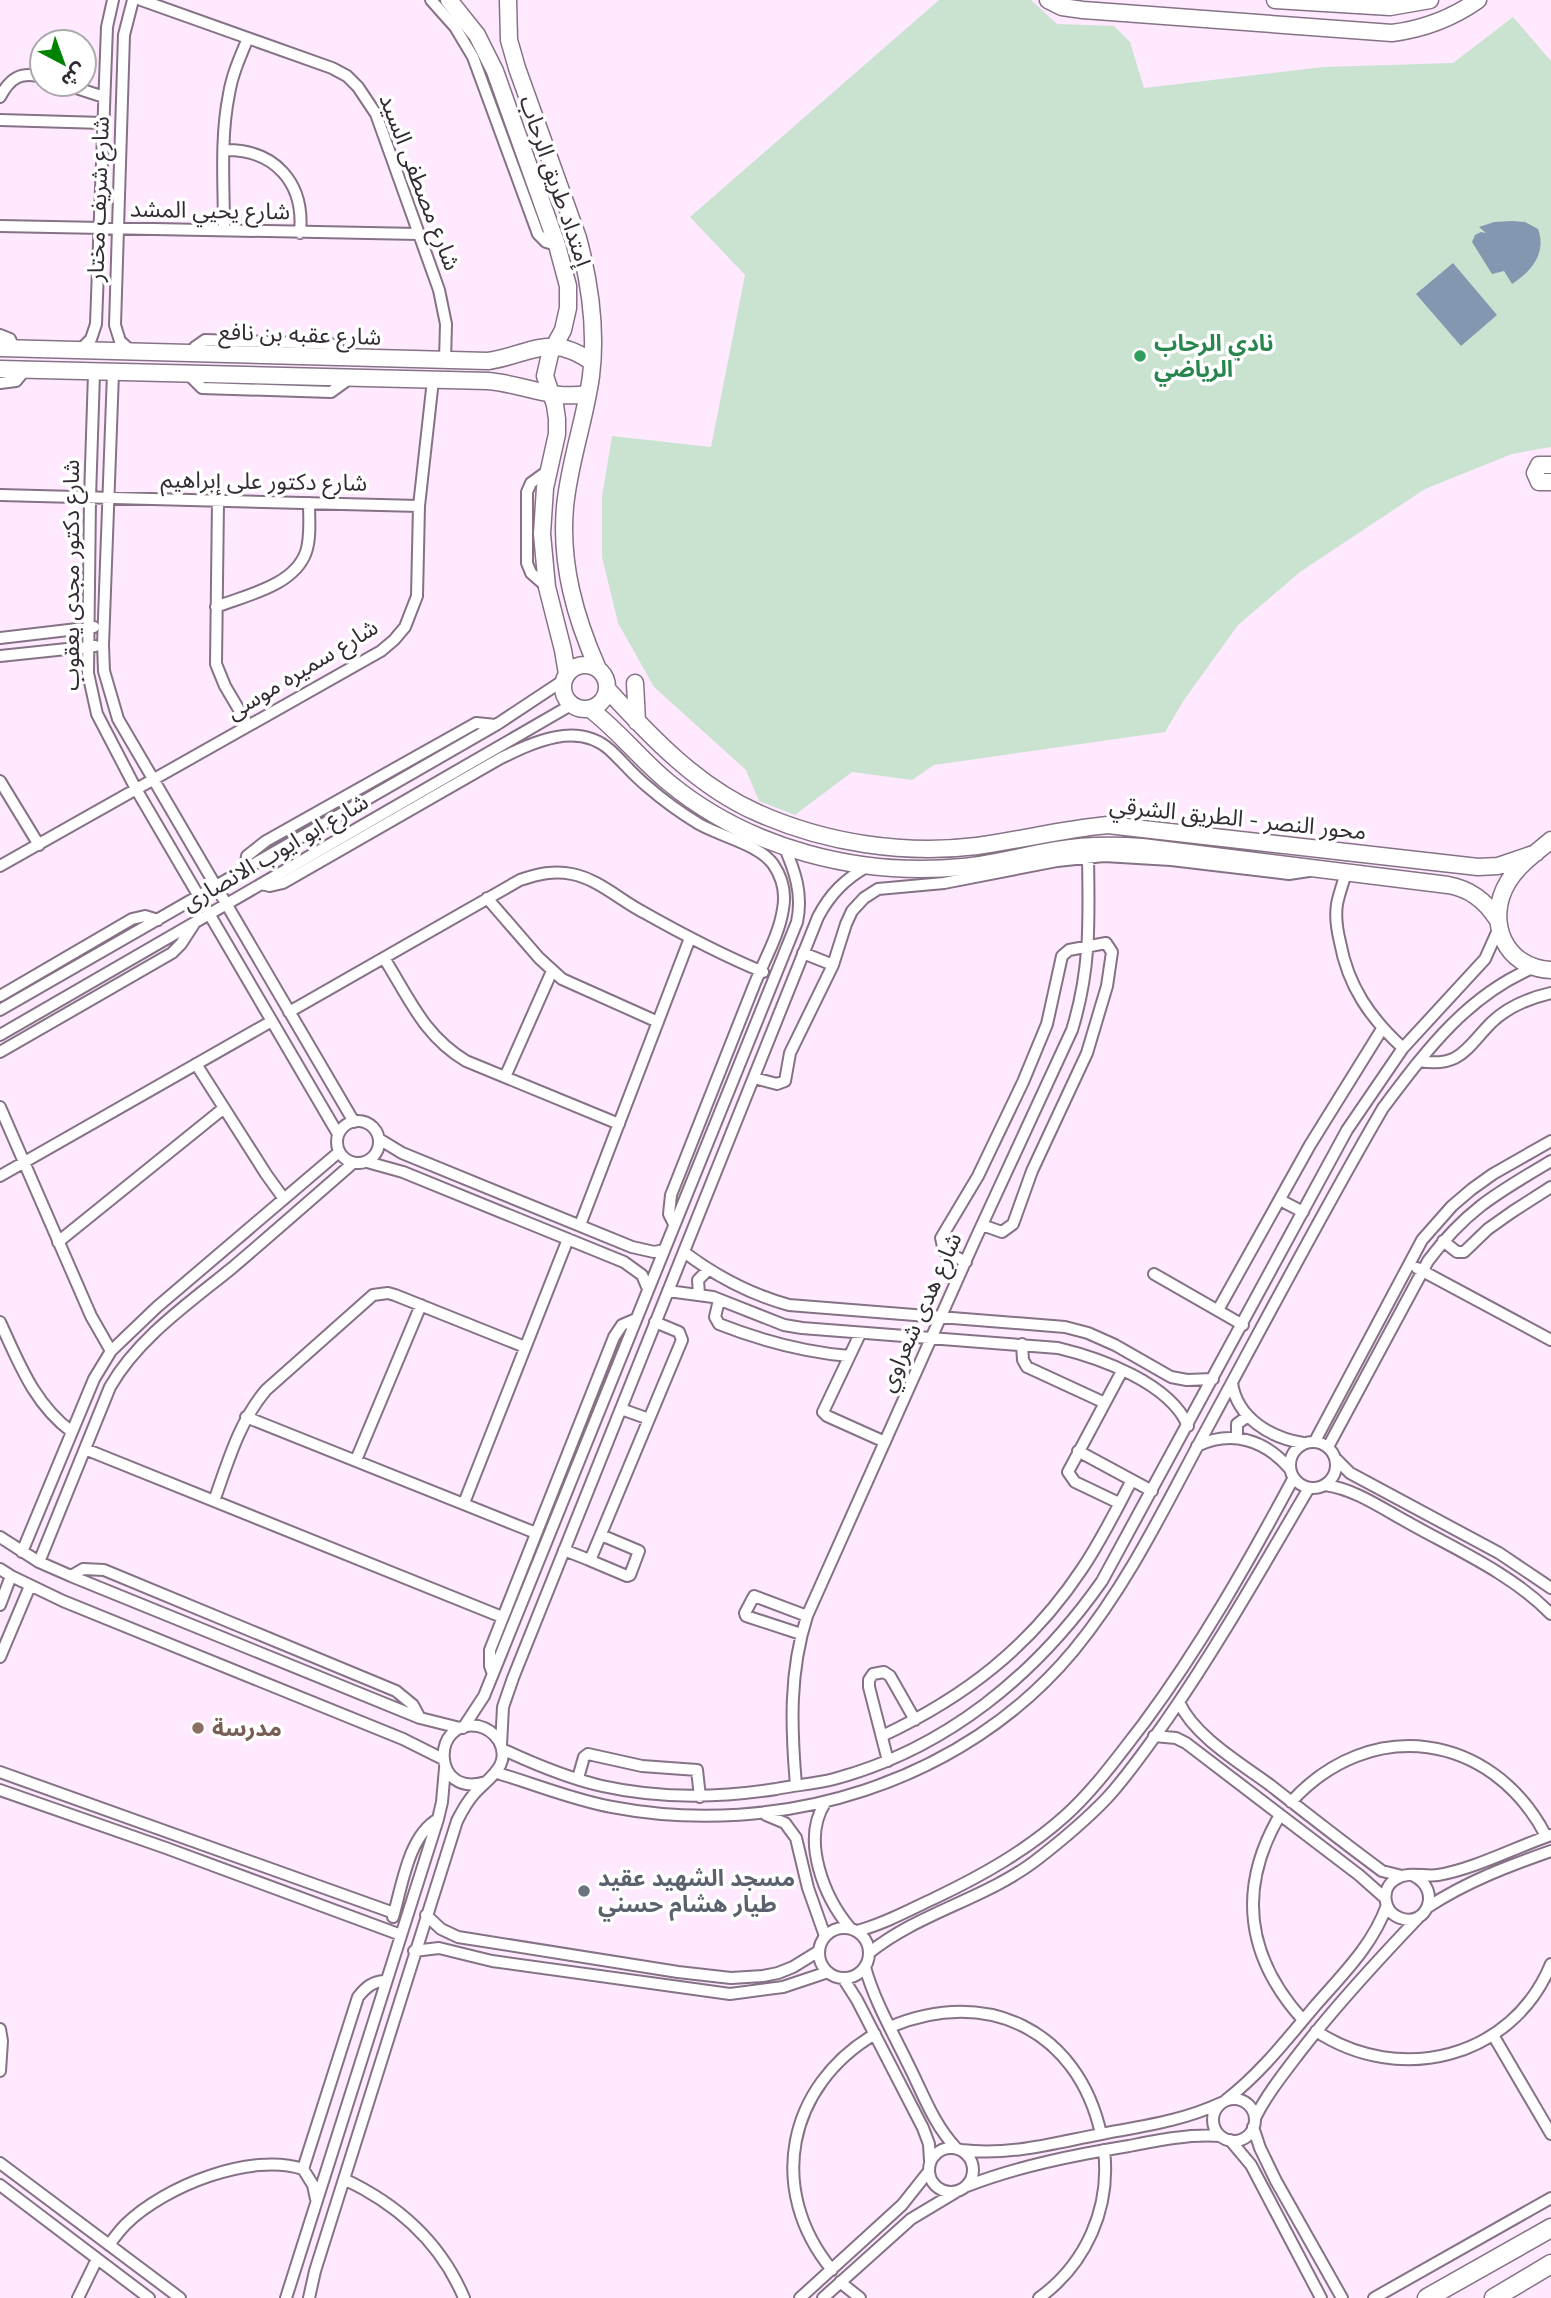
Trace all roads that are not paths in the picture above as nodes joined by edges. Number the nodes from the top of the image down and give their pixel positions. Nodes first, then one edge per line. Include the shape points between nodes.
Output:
1 (113, 0) edge
2 (133, 0) edge
3 (141, 0) edge
4 (431, 0) edge
5 (449, 0) edge
6 (508, 0) edge
7 (1275, 0) edge
8 (1430, 0) edge
9 (1477, 0) edge
10 (1060, 2) edge
11 (248, 38) junction
12 (480, 54) junction
13 (28, 74) edge
14 (98, 95) edge
15 (0, 97) edge
16 (104, 97) junction
17 (0, 120) edge
18 (103, 123) junction
19 (224, 150) junction
20 (0, 226) edge
21 (100, 228) junction
22 (118, 229) junction
23 (224, 230) junction
24 (300, 233) junction
25 (419, 234) junction
26 (0, 335) edge
27 (555, 345) junction
28 (7, 348) edge
29 (80, 350) junction
30 (132, 352) junction
31 (445, 360) junction
32 (488, 360) junction
33 (592, 362) junction
34 (0, 369) edge
35 (25, 370) junction
36 (94, 373) junction
37 (113, 373) junction
38 (433, 380) junction
39 (488, 381) junction
40 (0, 383) edge
41 (587, 394) junction
42 (552, 396) junction
43 (1551, 465) edge
44 (1551, 482) edge
45 (0, 495) edge
46 (90, 498) junction
47 (108, 498) junction
48 (218, 501) junction
49 (309, 503) junction
50 (419, 506) junction
51 (216, 607) junction
52 (104, 626) junction
53 (89, 628) junction
54 (0, 638) edge
55 (103, 645) junction
56 (88, 646) junction
57 (0, 656) edge
58 (598, 668) junction
59 (565, 677) junction
60 (635, 683) dead end
61 (607, 689) junction
62 (571, 705) junction
63 (590, 709) junction
64 (637, 722) junction
65 (248, 726) junction
66 (499, 753) junction
67 (152, 780) junction
68 (0, 781) edge
69 (136, 789) junction
70 (1551, 841) edge
71 (38, 845) junction
72 (784, 846) junction
73 (1536, 853) junction
74 (1370, 855) junction
75 (1088, 857) junction
76 (0, 866) edge
77 (868, 866) junction
78 (1316, 869) junction
79 (974, 872) junction
80 (1346, 873) junction
81 (1367, 875) junction
82 (215, 887) junction
83 (199, 896) junction
84 (487, 898) junction
85 (225, 905) junction
86 (209, 915) junction
87 (158, 920) junction
88 (797, 922) junction
89 (194, 923) junction
90 (1498, 924) junction
91 (814, 928) junction
92 (690, 938) junction
93 (1089, 946) junction
94 (803, 953) junction
95 (384, 958) junction
96 (833, 964) junction
97 (1543, 968) edge
98 (552, 971) junction
99 (759, 971) junction
100 (1474, 972) junction
101 (775, 978) junction
102 (1491, 990) junction
103 (1551, 993) edge
104 (0, 996) edge
105 (0, 1010) edge
106 (289, 1012) junction
107 (760, 1015) junction
108 (777, 1019) junction
109 (272, 1021) junction
110 (658, 1022) junction
111 (1382, 1029) junction
112 (0, 1035) edge
113 (1403, 1048) junction
114 (0, 1052) edge
115 (1419, 1061) junction
116 (196, 1064) junction
117 (505, 1077) junction
118 (754, 1078) junction
119 (1049, 1083) junction
120 (1069, 1092) junction
121 (0, 1107) edge
122 (224, 1108) junction
123 (354, 1122) junction
124 (619, 1124) junction
125 (338, 1134) junction
126 (379, 1139) junction
127 (996, 1140) junction
128 (1551, 1141) edge
129 (1018, 1149) junction
130 (339, 1152) junction
131 (367, 1161) junction
132 (1551, 1161) edge
133 (24, 1162) junction
134 (354, 1163) junction
135 (0, 1176) edge
136 (1551, 1187) edge
137 (284, 1199) junction
138 (1280, 1200) junction
139 (1303, 1212) junction
140 (674, 1224) junction
141 (580, 1225) junction
142 (982, 1225) junction
143 (568, 1239) junction
144 (1443, 1241) junction
145 (58, 1242) junction
146 (664, 1250) junction
147 (684, 1252) junction
148 (965, 1262) junction
149 (1408, 1263) junction
150 (708, 1270) junction
151 (1423, 1272) junction
152 (1154, 1274) dead end
153 (648, 1289) junction
154 (668, 1291) junction
155 (699, 1294) junction
156 (719, 1300) junction
157 (421, 1305) junction
158 (1219, 1310) junction
159 (940, 1318) junction
160 (636, 1319) junction
161 (0, 1322) edge
162 (656, 1322) junction
163 (1243, 1325) junction
164 (1088, 1333) junction
165 (860, 1334) junction
166 (932, 1336) junction
167 (1551, 1340) edge
168 (1022, 1344) junction
169 (525, 1347) junction
170 (111, 1351) junction
171 (1083, 1354) junction
172 (849, 1356) junction
173 (1122, 1371) junction
174 (1213, 1379) junction
175 (1232, 1383) junction
176 (1105, 1403) junction
177 (621, 1409) junction
178 (1248, 1416) junction
179 (246, 1417) junction
180 (649, 1419) junction
181 (1188, 1426) junction
182 (72, 1432) junction
183 (1237, 1437) junction
184 (1315, 1441) junction
185 (884, 1442) junction
186 (1303, 1443) junction
187 (1197, 1446) junction
188 (1328, 1447) junction
189 (85, 1449) junction
190 (1078, 1451) junction
191 (1335, 1458) junction
192 (356, 1460) junction
193 (1291, 1473) junction
194 (1132, 1480) junction
195 (1325, 1485) junction
196 (1309, 1488) junction
197 (1152, 1491) junction
198 (214, 1501) junction
199 (464, 1503) junction
200 (1119, 1503) junction
201 (536, 1533) junction
202 (601, 1535) junction
203 (0, 1537) edge
204 (564, 1550) junction
205 (22, 1552) junction
206 (1116, 1559) junction
207 (589, 1560) junction
208 (39, 1562) junction
209 (1132, 1566) junction
210 (0, 1569) edge
211 (11, 1576) junction
212 (71, 1576) junction
213 (30, 1586) junction
214 (1551, 1588) edge
215 (0, 1605) edge
216 (1053, 1607) junction
217 (1551, 1614) edge
218 (807, 1616) junction
219 (502, 1617) junction
220 (1072, 1622) junction
221 (801, 1634) junction
222 (0, 1657) edge
223 (494, 1674) junction
224 (1179, 1702) junction
225 (420, 1718) junction
226 (915, 1720) junction
227 (461, 1728) junction
228 (882, 1736) junction
229 (1154, 1737) junction
230 (501, 1747) junction
231 (888, 1761) junction
232 (444, 1763) junction
233 (0, 1772) edge
234 (497, 1773) junction
235 (578, 1778) junction
236 (486, 1782) junction
237 (796, 1785) junction
238 (0, 1790) edge
239 (700, 1797) junction
240 (1291, 1802) junction
241 (825, 1803) junction
242 (759, 1814) junction
243 (1280, 1815) junction
244 (438, 1819) junction
245 (1549, 1835) edge
246 (1551, 1851) edge
247 (1402, 1876) junction
248 (1414, 1876) junction
249 (1386, 1902) junction
250 (1428, 1907) junction
251 (394, 1913) junction
252 (426, 1915) junction
253 (1419, 1916) junction
254 (389, 1930) junction
255 (853, 1930) junction
256 (401, 1935) junction
257 (825, 1936) junction
258 (414, 1951) junction
259 (819, 1951) junction
260 (869, 1953) junction
261 (1551, 1964) edge
262 (865, 1967) junction
263 (828, 1972) junction
264 (843, 1978) junction
265 (387, 1981) junction
266 (1303, 2020) junction
267 (890, 2027) junction
268 (0, 2029) edge
269 (1316, 2031) junction
270 (874, 2034) junction
271 (1493, 2035) junction
272 (0, 2071) edge
273 (1224, 2101) junction
274 (1254, 2123) junction
275 (1101, 2134) junction
276 (1551, 2134) edge
277 (1225, 2138) junction
278 (958, 2149) junction
279 (1104, 2150) junction
280 (0, 2163) edge
281 (929, 2166) junction
282 (303, 2169) junction
283 (344, 2179) junction
284 (0, 2185) edge
285 (967, 2186) junction
286 (956, 2192) junction
287 (1551, 2198) edge
288 (316, 2204) junction
289 (1551, 2228) edge
290 (109, 2245) junction
291 (97, 2259) junction
292 (1551, 2264) edge
293 (832, 2270) junction
294 (840, 2282) junction
295 (78, 2298) edge
296 (149, 2298) edge
297 (180, 2298) edge
298 (286, 2298) edge
299 (309, 2298) edge
300 (464, 2298) edge
301 (800, 2298) edge
302 (823, 2298) edge
303 (860, 2298) edge
304 (1039, 2298) edge
305 (1321, 2298) edge
306 (1342, 2298) edge
307 (1374, 2298) edge
308 (1427, 2298) edge
309 (1494, 2298) edge

1 - 16 street, شارع شريف مختار
2 - 22 street, شارع شريف مختار via 124,35
3 - 11 street, شارع مصطفى السيد
4 - 12 street
5 - 12 street, إمتداد طريق الرحاب via 467,21
6 - 33 street, إمتداد طريق الرحاب via 509,40 517,68 585,264 592,312
7 - 8 street via 1390,7
9 - 10 street via 1428,26 1392,33 1120,13
11 - 19 street via 229,92
11 - 25 street, شارع مصطفى السيد via 332,68 358,87 376,114
12 - 27 street, إمتداد طريق الرحاب via 557,245 568,286 568,309
13 - 15 street via 12,78
14 - 16 street
16 - 18 street, شارع شريف مختار
17 - 18 street
18 - 21 street, شارع شريف مختار
19 - 23 street
19 - 24 street via 253,153 278,167 298,197
20 - 21 street, شارع يحيي المشد
21 - 22 street, شارع يحيي المشد
21 - 29 street, شارع شريف مختار via 96,324 91,339
22 - 23 street, شارع يحيي المشد
22 - 30 street, شارع شريف مختار via 115,325 120,341
23 - 24 street, شارع يحيي المشد
24 - 25 street, شارع يحيي المشد
25 - 31 street, شارع مصطفى السيد via 443,307
26 - 28 street via 10,339
27 - 32 street, شارع عقبه بن نافع
27 - 33 street
27 - 42 street, إمتداد طريق الرحاب via 545,376
28 - 29 street, شارع عقبه بن نافع
29 - 30 street, شارع عقبه بن نافع
30 - 31 street, شارع عقبه بن نافع
31 - 32 street, شارع عقبه بن نافع
32 - 39 street
33 - 41 street, إمتداد طريق الرحاب
34 - 35 street, شارع عقبه بن نافع
35 - 36 street, شارع عقبه بن نافع
35 - 40 street via 16,381
36 - 37 street, شارع عقبه بن نافع
36 - 46 street, شارع دكتور مجدى يعقوب
37 - 38 street, شارع عقبه بن نافع
37 - 47 street, شارع دكتور مجدى يعقوب
38 - 39 street, شارع عقبه بن نافع
38 - 50 street, شارع سميره موسى
39 - 42 street, شارع عقبه بن نافع
41 - 42 street, شارع عقبه بن نافع
41 - 58 street, إمتداد طريق الرحاب via 565,507 564,549 577,617
42 - 59 street, إمتداد طريق الرحاب via 557,434 542,534
43 - 44 street via 1539,465 1535,473 1539,482
45 - 46 street, شارع دكتور على إبراهيم
46 - 47 street, شارع دكتور على إبراهيم
46 - 53 street, شارع دكتور مجدى يعقوب
47 - 48 street, شارع دكتور على إبراهيم
47 - 52 street, شارع دكتور مجدى يعقوب
48 - 49 street, شارع دكتور على إبراهيم
48 - 51 street
49 - 50 street, شارع دكتور على إبراهيم
49 - 51 street via 307,550 296,569 280,581
50 - 65 street, شارع سميره موسى via 417,596 405,627 381,651
51 - 65 street via 216,664
52 - 53 street
52 - 55 street, شارع دكتور مجدى يعقوب
53 - 54 street
53 - 56 street, شارع دكتور مجدى يعقوب
55 - 56 street
55 - 67 street, شارع دكتور مجدى يعقوب via 113,707
56 - 57 street
56 - 69 street, شارع دكتور مجدى يعقوب via 88,673 97,714
58 - 59 street via 578,666
58 - 61 street
59 - 62 street via 564,694
59 - 82 street, شارع ابو ايوب الانصارى via 496,725
60 - 64 street
61 - 63 street via 602,702
61 - 64 street, محور النصر - الطريق الشرقي
62 - 63 street
62 - 66 street, شارع ابو ايوب الانصارى
63 - 72 street, محور النصر - الطريق الشرقي via 692,800
64 - 74 street, محور النصر - الطريق الشرقي via 678,760 757,813 843,840 945,848 1108,825
65 - 67 street, شارع سميره موسى
66 - 85 street, شارع ابو ايوب الانصارى
66 - 99 street via 556,736 594,740 669,804 765,855 779,875 784,898 780,924
67 - 69 street, شارع سميره موسى
67 - 82 street, شارع دكتور مجدى يعقوب
68 - 71 street
69 - 71 street, شارع سميره موسى
69 - 83 street, شارع دكتور مجدى يعقوب
70 - 73 street
71 - 76 street, شارع سميره موسى
72 - 77 street, محور النصر - الطريق الشرقي
72 - 88 street via 799,886
73 - 74 street, محور النصر - الطريق الشرقي via 1498,866 1478,867
73 - 90 street via 1502,893
74 - 81 street
75 - 78 street via 1135,856 1289,874
75 - 79 street
75 - 93 street, شارع هدى شعراوي
77 - 79 street, محور النصر - الطريق الشرقي
77 - 91 street via 838,887
78 - 79 street, محور النصر - الطريق الشرقي via 1118,845 1058,850
78 - 80 street, محور النصر - الطريق الشرقي
79 - 96 street via 944,883 878,889 864,898 852,911
80 - 81 street, محور النصر - الطريق الشرقي
80 - 111 street via 1336,924 1343,959 1359,996
81 - 90 street, محور النصر - الطريق الشرقي via 1460,887 1482,900
82 - 83 street, شارع ابو ايوب الانصارى
82 - 85 street, شارع دكتور مجدى يعقوب
83 - 86 street, شارع دكتور مجدى يعقوب
83 - 87 street, شارع ابو ايوب الانصارى
84 - 92 street via 540,873 576,874
84 - 95 street
84 - 98 street
85 - 86 street, شارع ابو ايوب الانصارى
85 - 106 street, شارع دكتور مجدى يعقوب
86 - 89 street, شارع ابو ايوب الانصارى
86 - 109 street, شارع دكتور مجدى يعقوب
87 - 104 street via 132,919
87 - 105 street, شارع ابو ايوب الانصارى
88 - 91 street via 803,920
88 - 101 street
89 - 112 street, شارع ابو ايوب الانصارى
89 - 114 street via 172,953
90 - 97 street, محور النصر - الطريق الشرقي via 1516,957
90 - 100 street via 1491,951
91 - 94 street
92 - 99 street
92 - 110 street
93 - 119 street, شارع هدى شعراوي via 1081,1003
93 - 120 street via 1110,945 1110,969 1094,1033
93 - 127 street via 1069,950 1060,960 1047,1024
94 - 96 street
94 - 108 street
95 - 106 street
95 - 117 street via 439,1042 466,1061
96 - 118 street via 790,1054 785,1081 777,1084
97 - 102 street
98 - 110 street
98 - 117 street
99 - 101 street
99 - 140 street via 671,1195 669,1214
100 - 102 street
100 - 113 street
101 - 107 street
102 - 115 street via 1467,1008
103 - 115 street via 1500,1016 1460,1057 1439,1063
106 - 123 street, شارع دكتور مجدى يعقوب
107 - 108 street
107 - 140 street
108 - 118 street
109 - 116 street
109 - 125 street, شارع دكتور مجدى يعقوب
110 - 124 street
111 - 113 street
111 - 138 street
113 - 139 street via 1347,1130
115 - 175 street via 1358,1150
116 - 122 street
116 - 133 street
117 - 124 street
118 - 147 street
119 - 120 street
119 - 129 street, شارع هدى شعراوي
120 - 142 street via 1013,1224 1002,1232
121 - 133 street
122 - 137 street
122 - 145 street
123 - 125 street
123 - 126 street via 367,1123
124 - 141 street
125 - 130 street
126 - 131 street via 377,1152
126 - 141 street via 402,1153
127 - 129 street
127 - 148 street via 941,1238 944,1251
128 - 149 street via 1472,1189 1434,1224
129 - 142 street, شارع هدى شعراوي
130 - 134 street
130 - 137 street
131 - 134 street
131 - 143 street
132 - 144 street via 1472,1211
133 - 135 street
133 - 145 street
134 - 189 street via 131,1356 110,1387
136 - 144 street via 1464,1252
137 - 170 street
138 - 139 street
138 - 158 street
139 - 163 street
140 - 146 street
141 - 146 street via 643,1250
142 - 148 street, شارع هدى شعراوي
143 - 153 street via 624,1262 642,1275
143 - 169 street
144 - 151 street
145 - 170 street
146 - 153 street
147 - 150 street
147 - 154 street
148 - 159 street, شارع هدى شعراوي
149 - 151 street
149 - 184 street
150 - 155 street via 698,1280
150 - 159 street via 744,1290 789,1305
151 - 167 street
151 - 188 street
152 - 158 street
153 - 160 street
154 - 155 street
154 - 162 street
155 - 156 street
156 - 165 street via 784,1325
156 - 172 street via 715,1317 719,1324 770,1342
157 - 169 street
157 - 179 street via 388,1293 373,1295 266,1390
157 - 192 street
158 - 163 street
159 - 164 street via 1054,1326
159 - 166 street, شارع هدى شعراوي
160 - 201 street via 622,1325 614,1337
160 - 223 street
161 - 182 street via 38,1399
162 - 177 street
162 - 180 street via 679,1332 682,1340
163 - 174 street
164 - 171 street
164 - 174 street via 1171,1377
165 - 166 street
165 - 172 street
166 - 168 street
166 - 185 street, شارع هدى شعراوي
168 - 171 street
168 - 176 street via 1027,1367
169 - 199 street
170 - 182 street
171 - 173 street
172 - 185 street via 824,1415
173 - 176 street
173 - 181 street via 1171,1399
174 - 181 street
175 - 178 street via 1233,1395
175 - 187 street
176 - 190 street
177 - 180 street
177 - 204 street
178 - 183 street via 1237,1424
178 - 186 street via 1275,1436
179 - 192 street
179 - 198 street
180 - 202 street
181 - 197 street
182 - 205 street
183 - 187 street
183 - 193 street via 1269,1450
184 - 186 street
184 - 188 street
185 - 218 street, شارع هدى شعراوي
186 - 193 street via 1291,1456
187 - 209 street
188 - 191 street
189 - 198 street
189 - 208 street
190 - 194 street
190 - 200 street via 1069,1468 1070,1478
191 - 195 street via 1336,1470
191 - 214 street via 1350,1473 1499,1553
192 - 199 street
193 - 196 street
193 - 255 street via 1248,1564 1194,1651 1099,1780 1064,1816 989,1871 879,1924
194 - 197 street
194 - 200 street
195 - 196 street
195 - 217 street via 1374,1504 1496,1572
196 - 224 street
197 - 206 street
198 - 219 street
199 - 201 street
200 - 216 street via 1083,1568
201 - 219 street
202 - 207 street
202 - 207 street via 639,1551 630,1575
203 - 205 street
204 - 207 street
204 - 230 street via 506,1695
205 - 208 street
206 - 209 street
206 - 220 street
208 - 212 street
209 - 241 street via 1075,1648 1039,1687 997,1722 905,1775
210 - 211 street
211 - 213 street
211 - 215 street
212 - 225 street
212 - 225 street via 90,1568 116,1575 396,1691
213 - 222 street
213 - 232 street via 410,1742
216 - 220 street
216 - 226 street via 985,1676
218 - 221 street, شارع هدى شعراوي
218 - 221 street via 754,1595 745,1613
219 - 223 street via 490,1650
220 - 231 street via 998,1695 958,1724
221 - 237 street, شارع هدى شعراوي via 792,1696
223 - 227 street
224 - 229 street
224 - 240 street via 1198,1729
225 - 227 street
226 - 228 street
226 - 228 street via 890,1676 876,1672 869,1683
227 - 230 street via 488,1730
227 - 232 street via 445,1744
228 - 231 street
229 - 243 street via 1186,1743
229 - 260 street via 1108,1796 1032,1863
230 - 234 street
230 - 235 street
231 - 237 street via 832,1780
232 - 236 street via 458,1782
232 - 244 street
233 - 251 street
234 - 236 street
234 - 242 street via 610,1807 671,1815
235 - 239 street via 626,1790
235 - 239 street via 588,1754 642,1766 697,1770
236 - 252 street via 457,1821
237 - 239 street
238 - 254 street
240 - 245 street via 1320,1774 1352,1756 1386,1747 1434,1748 1478,1763 1497,1775
240 - 247 street via 1382,1871
241 - 242 street
241 - 255 street via 815,1825 817,1856 828,1894
242 - 257 street via 779,1819 793,1833
243 - 249 street
243 - 266 street via 1257,1866 1254,1922 1272,1980
244 - 251 street via 418,1836
244 - 256 street
245 - 248 street via 1457,1870
246 - 250 street via 1493,1871
247 - 248 street
247 - 249 street via 1390,1884
248 - 250 street via 1428,1888
249 - 253 street via 1397,1917
249 - 266 street via 1372,1937
250 - 253 street
251 - 254 street
252 - 258 street
252 - 259 street via 458,1937 710,1976 771,1975
253 - 269 street
254 - 256 street
255 - 257 street via 839,1928
255 - 260 street via 866,1941
256 - 265 street
257 - 259 street
258 - 263 street via 439,1948 492,1961 730,1994 768,1991
258 - 283 street
259 - 263 street
260 - 262 street
261 - 271 street via 1529,2002
262 - 264 street
262 - 267 street
263 - 264 street
264 - 270 street
265 - 282 street via 376,1981 358,1997
265 - 288 street
266 - 273 street via 1263,2068
267 - 275 street via 951,2011 987,2014 1022,2026 1055,2048 1081,2078
267 - 278 street via 940,2128
268 - 272 street
269 - 271 street via 1353,2051 1394,2060 1435,2058
269 - 274 street via 1266,2097
270 - 281 street via 923,2128
270 - 293 street via 848,2051 818,2085 803,2113 794,2147 793,2183 801,2217
271 - 276 street
273 - 274 street via 1245,2102
273 - 275 street via 1182,2118
273 - 277 street via 1213,2116 1214,2127
274 - 277 street via 1241,2139
274 - 306 street via 1276,2181
275 - 278 street via 1016,2151
277 - 279 street via 1186,2136
277 - 305 street via 1251,2165
278 - 281 street via 943,2149
278 - 285 street via 973,2166
279 - 285 street via 1018,2168
279 - 304 street via 1103,2197 1094,2228 1070,2270
280 - 290 street
281 - 286 street via 935,2186
281 - 293 street via 902,2205
282 - 288 street via 313,2185
282 - 290 street via 262,2165 198,2179 143,2210
283 - 299 street
283 - 300 street via 410,2221 439,2253
284 - 291 street
285 - 286 street
286 - 294 street via 911,2219
287 - 307 street
288 - 298 street
289 - 308 main road
290 - 297 street
291 - 295 street
291 - 296 street
292 - 309 main road
293 - 301 street
294 - 302 street
294 - 303 street

